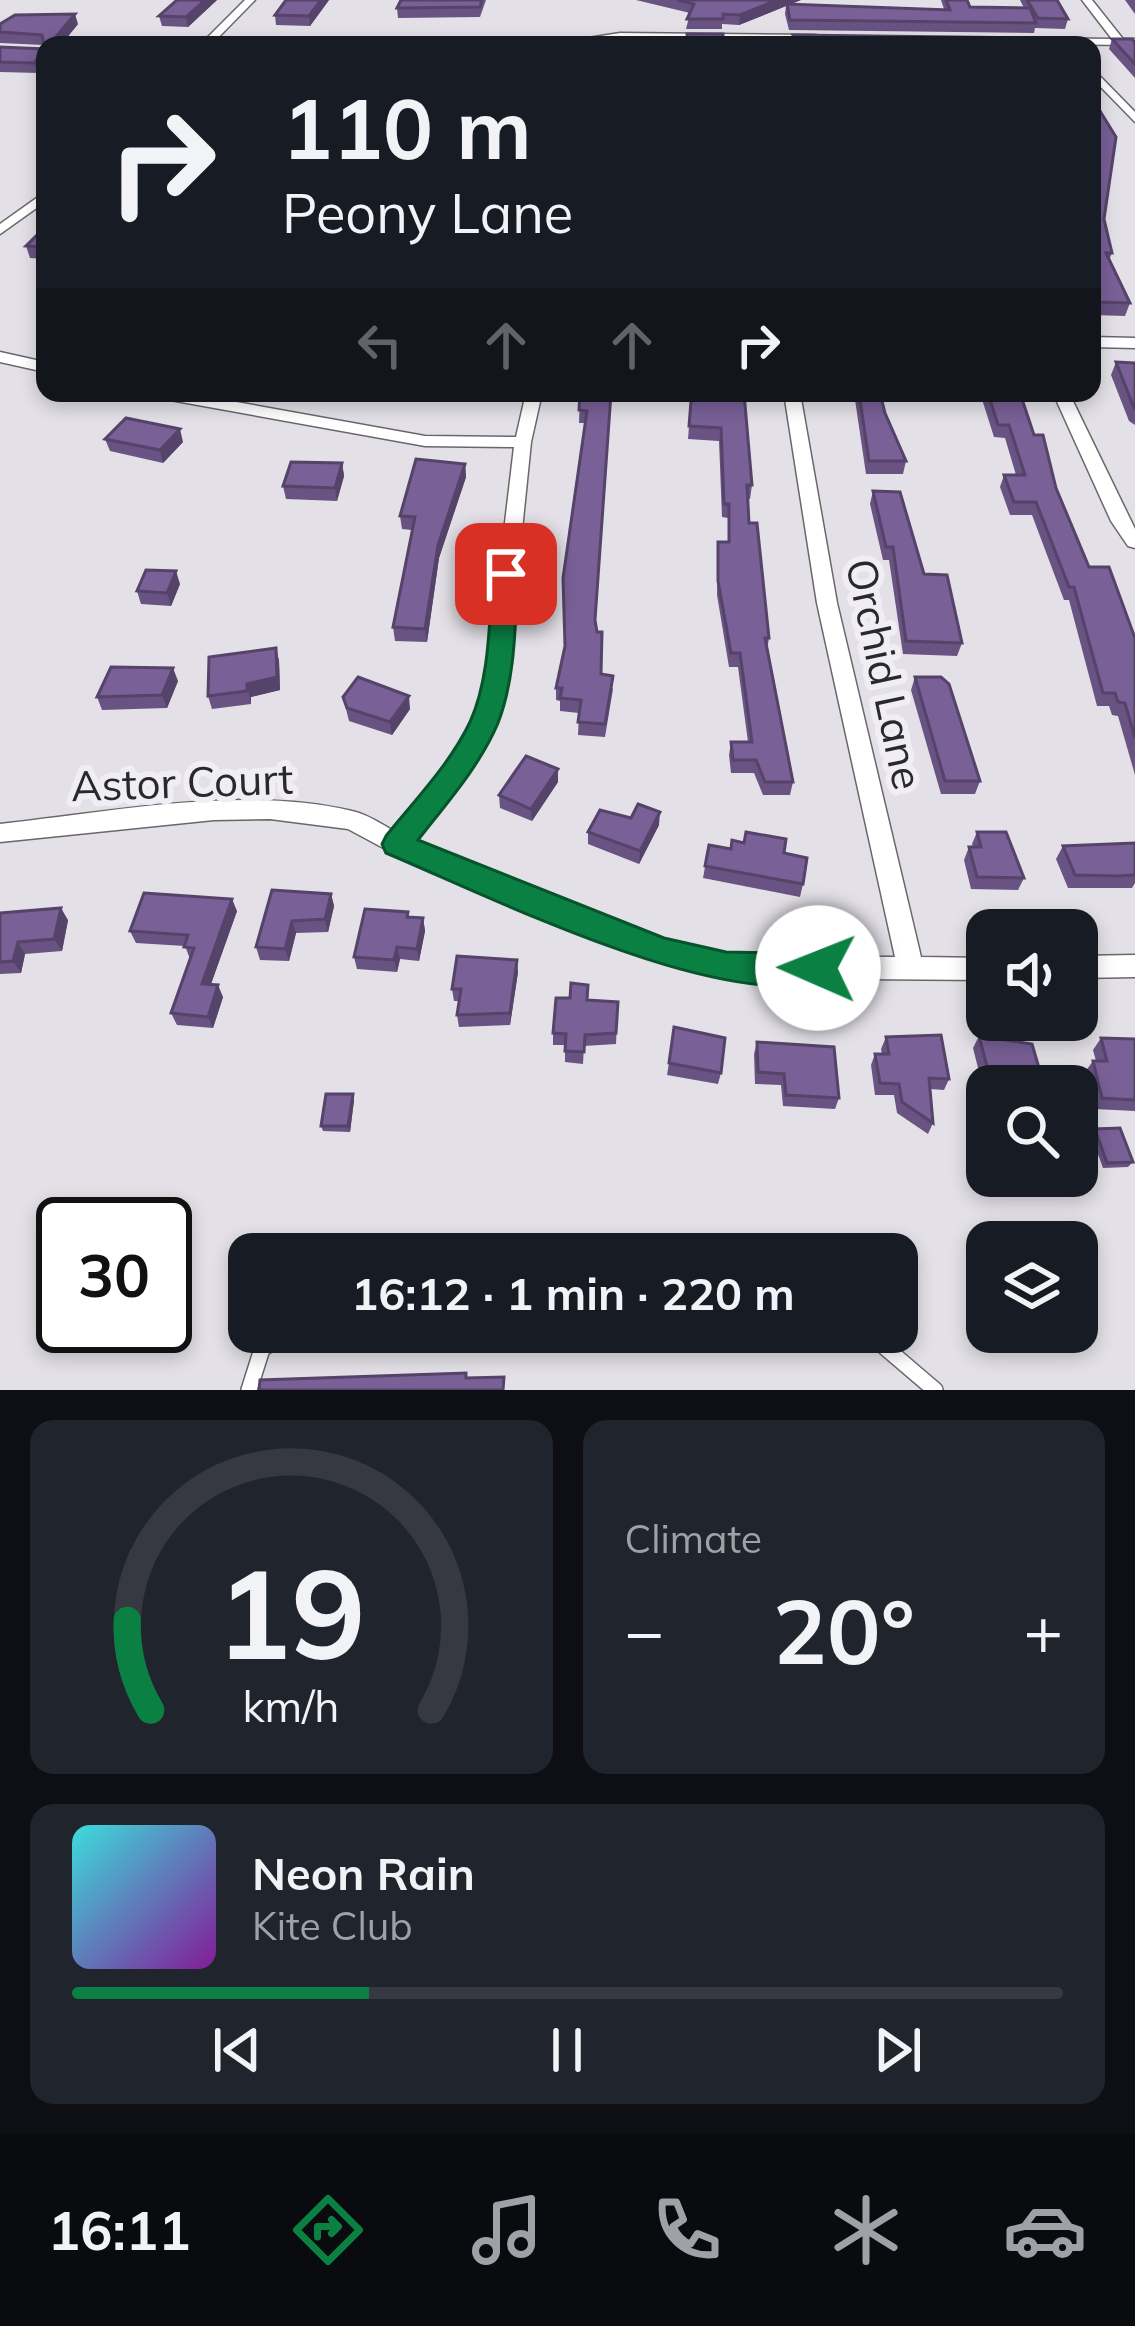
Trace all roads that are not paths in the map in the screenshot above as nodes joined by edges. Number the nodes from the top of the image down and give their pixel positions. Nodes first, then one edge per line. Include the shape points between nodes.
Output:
1 (250, 0) edge
2 (1087, 0) edge
3 (214, 36) edge
4 (1119, 41) junction
5 (1135, 41) edge
6 (1101, 42) edge
7 (1101, 81) edge
8 (1110, 110) dead end
9 (1131, 115) edge
10 (36, 203) edge
11 (0, 230) edge
12 (1101, 342) edge
13 (1135, 343) edge
14 (0, 357) edge
15 (36, 366) edge
16 (209, 402) edge
17 (532, 402) edge
18 (794, 402) edge
19 (1065, 402) edge
20 (523, 442) junction
21 (1135, 542) edge
22 (0, 833) edge
23 (397, 844) junction
24 (1135, 966) edge
25 (1098, 967) edge
26 (966, 969) edge
27 (911, 970) junction
28 (261, 1353) edge
29 (892, 1353) edge
30 (249, 1390) edge
31 (935, 1390) edge

1 - 3 street
2 - 4 street
4 - 5 street
4 - 6 street
7 - 9 street
8 - 9 street
10 - 11 street
12 - 13 street
14 - 15 street
16 - 20 street via 424,441
17 - 20 street
18 - 27 street, Orchid Lane via 827,603
19 - 21 street
20 - 23 street via 500,657 484,722
22 - 23 street, Astor Court via 270,810 352,820
23 - 27 street, Astor Court via 683,957 726,967
24 - 25 street
26 - 27 street, Astor Court
28 - 30 lane
29 - 31 lane

